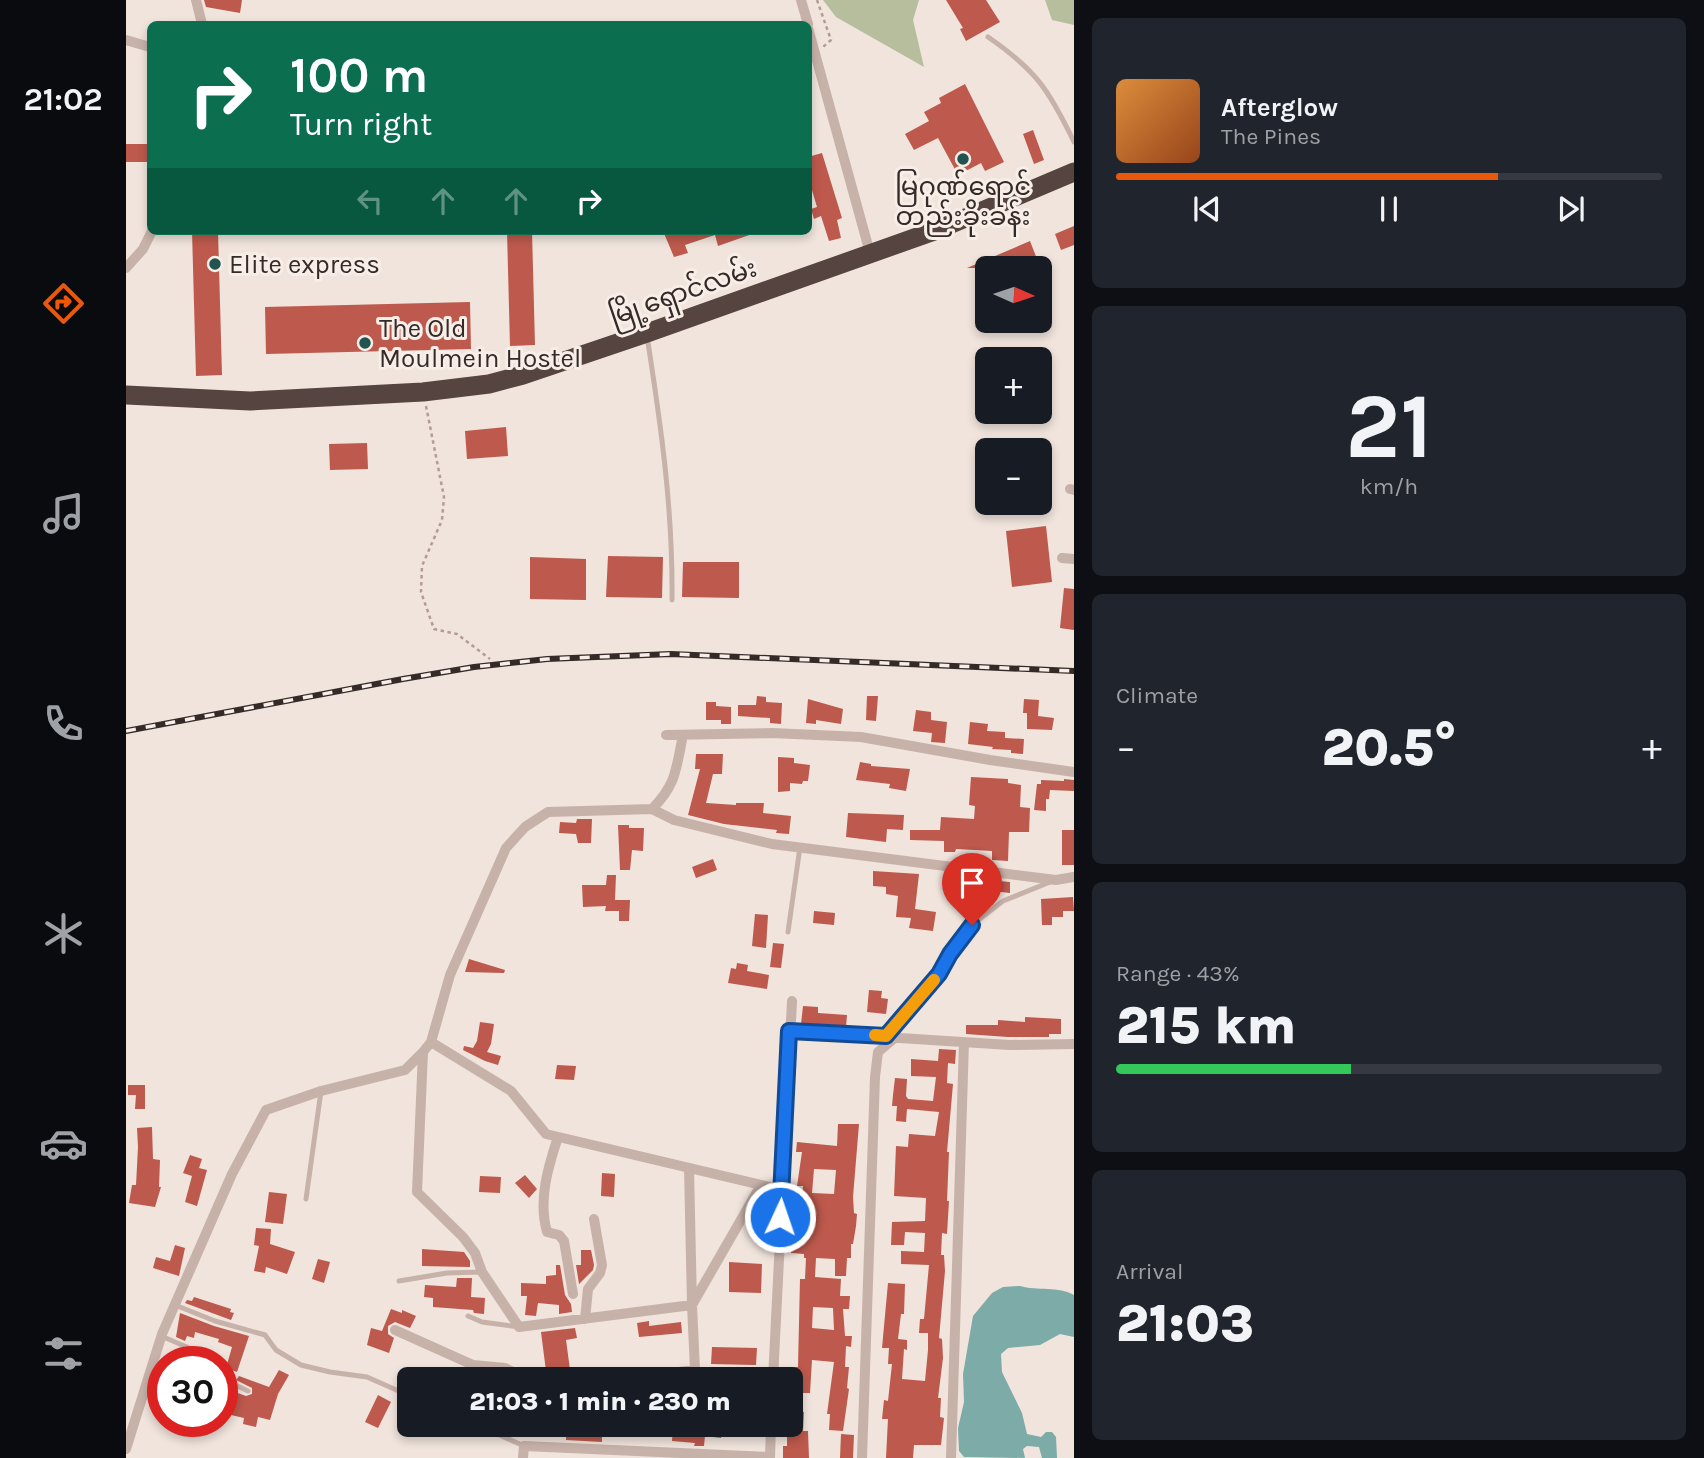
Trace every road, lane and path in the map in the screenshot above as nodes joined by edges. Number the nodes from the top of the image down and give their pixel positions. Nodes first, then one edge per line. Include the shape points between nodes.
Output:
1 (196, 0) edge
2 (801, 0) edge
3 (817, 0) edge
4 (201, 21) edge
5 (807, 21) edge
6 (988, 37) dead end
7 (126, 40) edge
8 (812, 40) edge
9 (147, 46) edge
10 (816, 54) junction
11 (1074, 142) edge
12 (1074, 172) edge
13 (150, 235) edge
14 (870, 253) junction
15 (126, 268) edge
16 (647, 333) junction
17 (423, 392) junction
18 (126, 396) edge
19 (1062, 558) dead end
20 (1074, 559) edge
21 (672, 600) dead end
22 (490, 659) dead end
23 (666, 735) dead end
24 (683, 735) junction
25 (1074, 772) edge
26 (652, 809) junction
27 (800, 847) junction
28 (1074, 877) edge
29 (1056, 880) junction
30 (788, 932) dead end
31 (792, 1001) dead end
32 (789, 1031) junction
33 (891, 1036) junction
34 (430, 1042) junction
35 (964, 1042) junction
36 (1074, 1044) edge
37 (423, 1052) junction
38 (321, 1091) junction
39 (558, 1137) junction
40 (689, 1168) junction
41 (761, 1185) junction
42 (782, 1189) junction
43 (306, 1199) dead end
44 (594, 1219) dead end
45 (482, 1272) junction
46 (399, 1281) dead end
47 (573, 1294) dead end
48 (175, 1305) junction
49 (692, 1305) junction
50 (468, 1316) dead end
51 (585, 1319) junction
52 (519, 1327) junction
53 (395, 1330) dead end
54 (161, 1336) junction
55 (185, 1346) edge
56 (482, 1367) edge
57 (695, 1367) edge
58 (774, 1367) edge
59 (238, 1386) edge
60 (397, 1390) edge
61 (248, 1391) dead end
62 (498, 1437) edge
63 (771, 1437) edge
64 (126, 1449) edge
65 (524, 1452) edge
66 (611, 1455) edge
67 (684, 1456) edge
68 (770, 1458) edge
69 (862, 1458) edge
70 (951, 1458) edge

1 - 4 street
2 - 5 street
3 - 10 path via 831,40
6 - 11 lane via 1034,73 1053,98
7 - 9 street
8 - 10 street
10 - 14 street
12 - 14 highway, မြို့ရှောင်လမ်း
13 - 15 street
14 - 16 highway, မြို့ရှောင်လမ်း
16 - 17 highway, မြို့ရှောင်လမ်း via 523,375
16 - 21 lane via 673,539
17 - 18 highway, မြို့ရှောင်လမ်း via 250,401
17 - 22 path via 444,497 442,520 422,566 421,592 434,629 457,634
19 - 20 street
23 - 24 street
24 - 25 street via 861,737
24 - 26 street via 673,782
26 - 27 street via 674,820
26 - 34 street via 548,812 525,827 506,848 450,975
27 - 29 street
27 - 30 lane
28 - 29 street
29 - 33 lane via 1003,901 972,925
31 - 32 street
32 - 33 street
32 - 42 street
33 - 35 street
33 - 69 street via 878,1052 874,1077
34 - 37 street
34 - 39 street via 511,1091 546,1134
35 - 36 street
35 - 70 street
37 - 38 street via 405,1070
37 - 45 street via 417,1192 463,1237
38 - 43 lane
38 - 48 street via 266,1110 232,1174
39 - 40 street
39 - 47 street via 545,1175 544,1223 547,1232 564,1241
40 - 41 street
40 - 49 street
41 - 42 street
41 - 49 street
42 - 58 street
44 - 51 street via 602,1265 588,1289
45 - 46 lane
45 - 52 street
48 - 54 street
48 - 60 lane via 265,1335 276,1349 301,1365 367,1377
49 - 51 street
49 - 57 street
50 - 52 lane
51 - 52 street
53 - 56 street
54 - 55 lane
54 - 64 street
59 - 61 lane
62 - 65 lane
63 - 68 street
65 - 66 street
66 - 67 street
67 - 68 street

